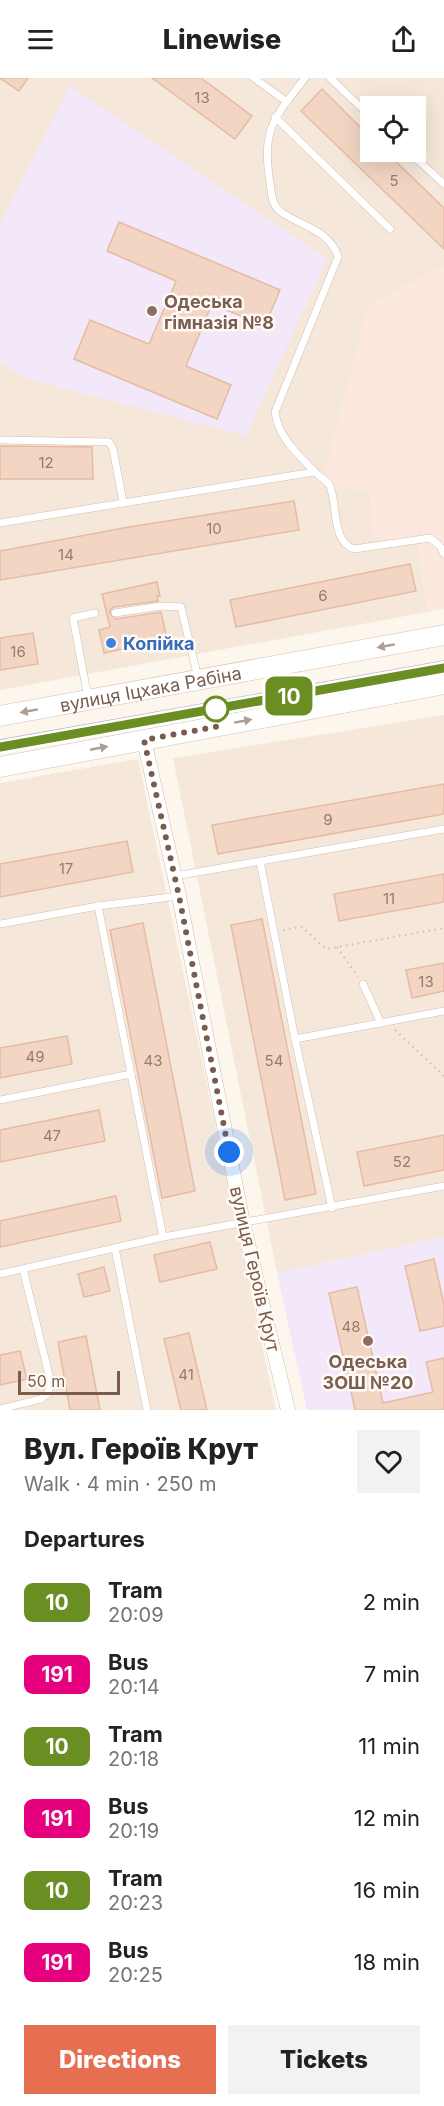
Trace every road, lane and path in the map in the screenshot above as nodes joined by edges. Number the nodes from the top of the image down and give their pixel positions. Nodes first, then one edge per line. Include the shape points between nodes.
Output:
1 (254, 78) edge
2 (305, 78) edge
3 (330, 78) edge
4 (287, 102) junction
5 (360, 106) edge
6 (275, 117) junction
7 (420, 162) edge
8 (444, 184) edge
9 (390, 229) dead end
10 (0, 440) edge
11 (314, 472) junction
12 (123, 502) junction
13 (0, 523) edge
14 (444, 554) edge
15 (95, 613) dead end
16 (115, 613) dead end
17 (444, 635) edge
18 (199, 680) junction
19 (444, 684) edge
20 (89, 700) junction
21 (0, 716) edge
22 (144, 740) junction
23 (0, 768) edge
24 (444, 829) edge
25 (260, 861) junction
26 (175, 876) junction
27 (179, 896) junction
28 (98, 906) junction
29 (0, 924) edge
30 (444, 928) edge
31 (274, 931) junction
32 (337, 947) junction
33 (363, 984) joint
34 (444, 1011) edge
35 (384, 1023) junction
36 (295, 1039) junction
37 (131, 1074) junction
38 (444, 1076) edge
39 (0, 1100) edge
40 (444, 1186) edge
41 (332, 1208) junction
42 (243, 1222) junction
43 (164, 1238) junction
44 (116, 1248) junction
45 (23, 1269) junction
46 (0, 1274) edge
47 (0, 1409) edge
48 (147, 1410) edge
49 (288, 1410) edge

1 - 4 lane
2 - 4 lane
3 - 5 lane
4 - 6 lane
6 - 9 lane
6 - 11 lane via 268,136 267,164 274,206 327,237 338,257 275,412 283,438
7 - 8 lane
10 - 12 lane via 109,442
11 - 12 lane
11 - 14 lane via 329,485 340,537 347,546 354,549 430,538
12 - 13 lane
15 - 20 lane via 72,618
16 - 18 lane via 181,607
17 -> 18 main road, вулиця Іцхака Рабіна
18 - 20 main road, вулиця Іцхака Рабіна
22 -> 19 main road
20 -> 21 main road, вулиця Іцхака Рабіна
23 -> 22 main road
22 - 26 street, вулиця Героїв Крут
24 - 25 lane
25 - 26 lane
25 - 31 lane
26 - 27 street, вулиця Героїв Крут
27 - 28 lane
27 - 42 street, вулиця Героїв Крут
28 - 29 lane
28 - 37 lane
30 - 32 path
31 - 32 path via 302,927 326,949
31 - 36 lane
32 - 33 path
33 - 35 lane
34 - 35 lane
35 - 36 lane
35 - 38 path
36 - 41 lane
37 - 39 lane
37 - 43 lane
40 - 41 lane
41 - 42 lane
42 - 43 lane
42 - 49 street, вулиця Героїв Крут
43 - 44 lane
44 - 45 lane
44 - 48 lane
45 - 46 lane
45 - 47 lane via 51,1383 41,1399

